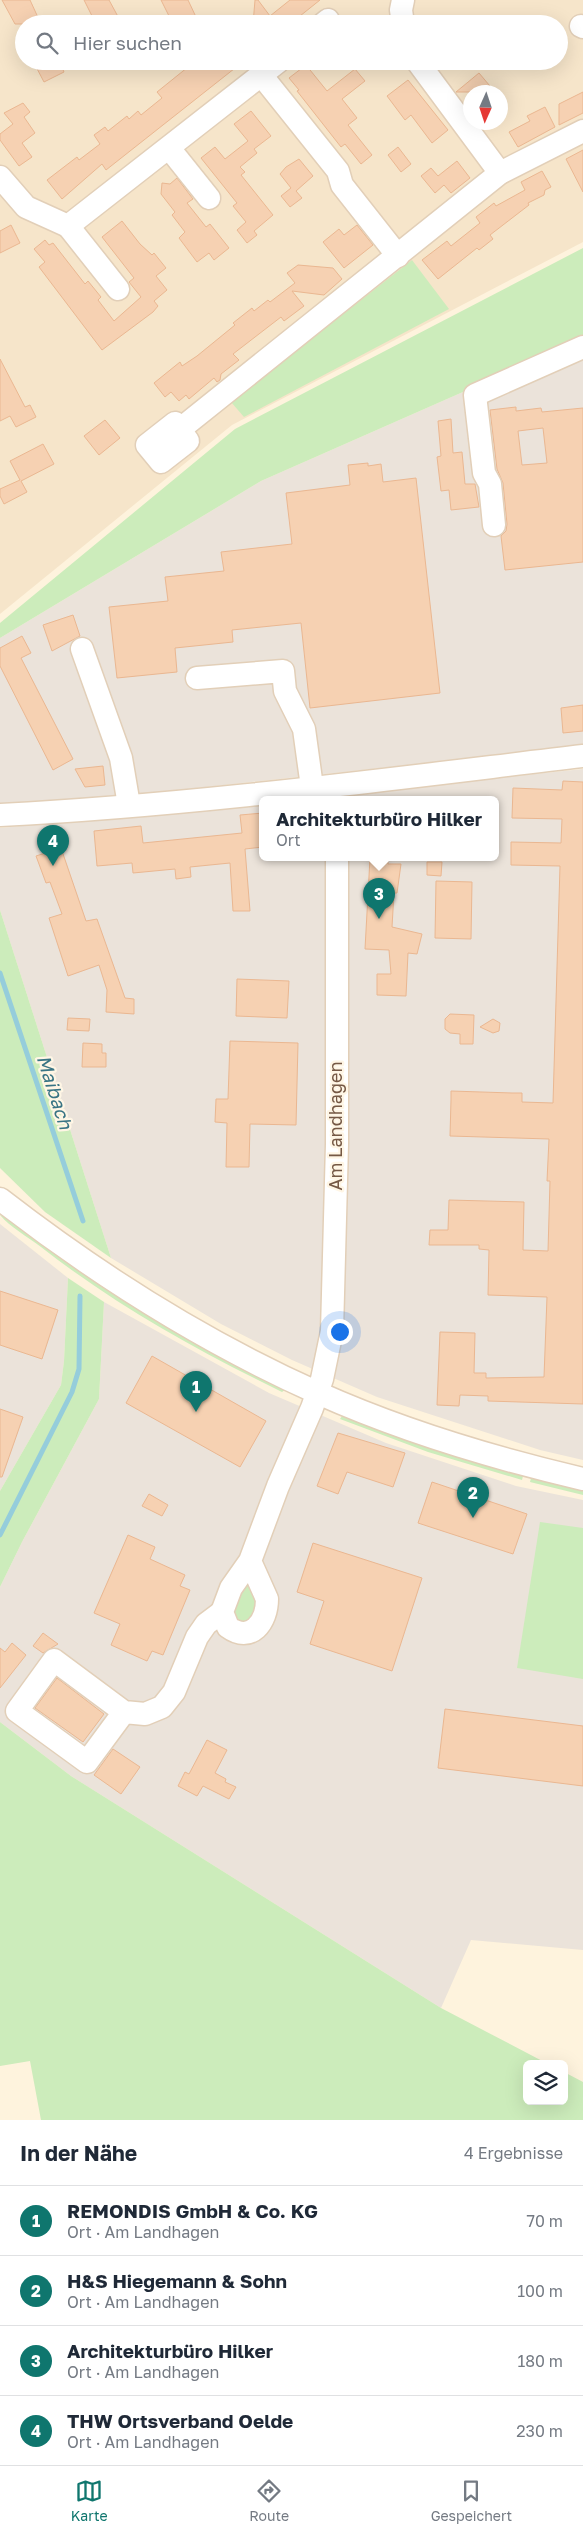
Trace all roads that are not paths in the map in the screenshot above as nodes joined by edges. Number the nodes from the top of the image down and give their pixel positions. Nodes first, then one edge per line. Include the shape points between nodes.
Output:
1 (402, 0) edge
2 (402, 15) edge
3 (269, 70) edge
4 (425, 70) edge
5 (262, 76) junction
6 (583, 131) edge
7 (169, 148) junction
8 (500, 173) junction
9 (0, 177) edge
10 (209, 198) dead end
11 (68, 226) junction
12 (398, 256) junction
13 (118, 289) dead end
14 (583, 347) edge
15 (180, 430) dead end
16 (494, 525) dead end
17 (82, 649) dead end
18 (197, 678) dead end
19 (583, 756) edge
20 (312, 787) junction
21 (337, 792) edge
22 (129, 806) junction
23 (0, 815) edge
24 (337, 861) edge
25 (0, 1199) edge
26 (317, 1393) junction
27 (583, 1479) edge
28 (250, 1561) junction
29 (222, 1612) junction
30 (124, 1712) junction

1 - 2 street
3 - 5 street
4 - 8 street
5 - 7 street
5 - 12 street via 338,171 342,185
6 - 8 street
7 - 10 street
7 - 11 street
8 - 12 street
9 - 11 street via 26,207
11 - 13 street
12 - 15 street
14 - 16 street via 475,395
17 - 22 street via 122,758
18 - 20 street via 283,671 285,691 304,729
19 - 21 street
20 - 21 street
20 - 22 street
22 - 23 street
24 - 26 street, Am Landhagen via 334,1285 332,1331
25 - 26 street via 118,1284 209,1338
26 - 27 street via 442,1441
26 - 28 street, Am Landhagen
28 - 29 street, Am Landhagen via 232,1588
28 - 29 street via 267,1600 262,1622 249,1633 234,1632 225,1624
29 - 30 street via 197,1636 174,1692 162,1707 145,1714
30 - 30 street via 54,1660 17,1711 87,1762

